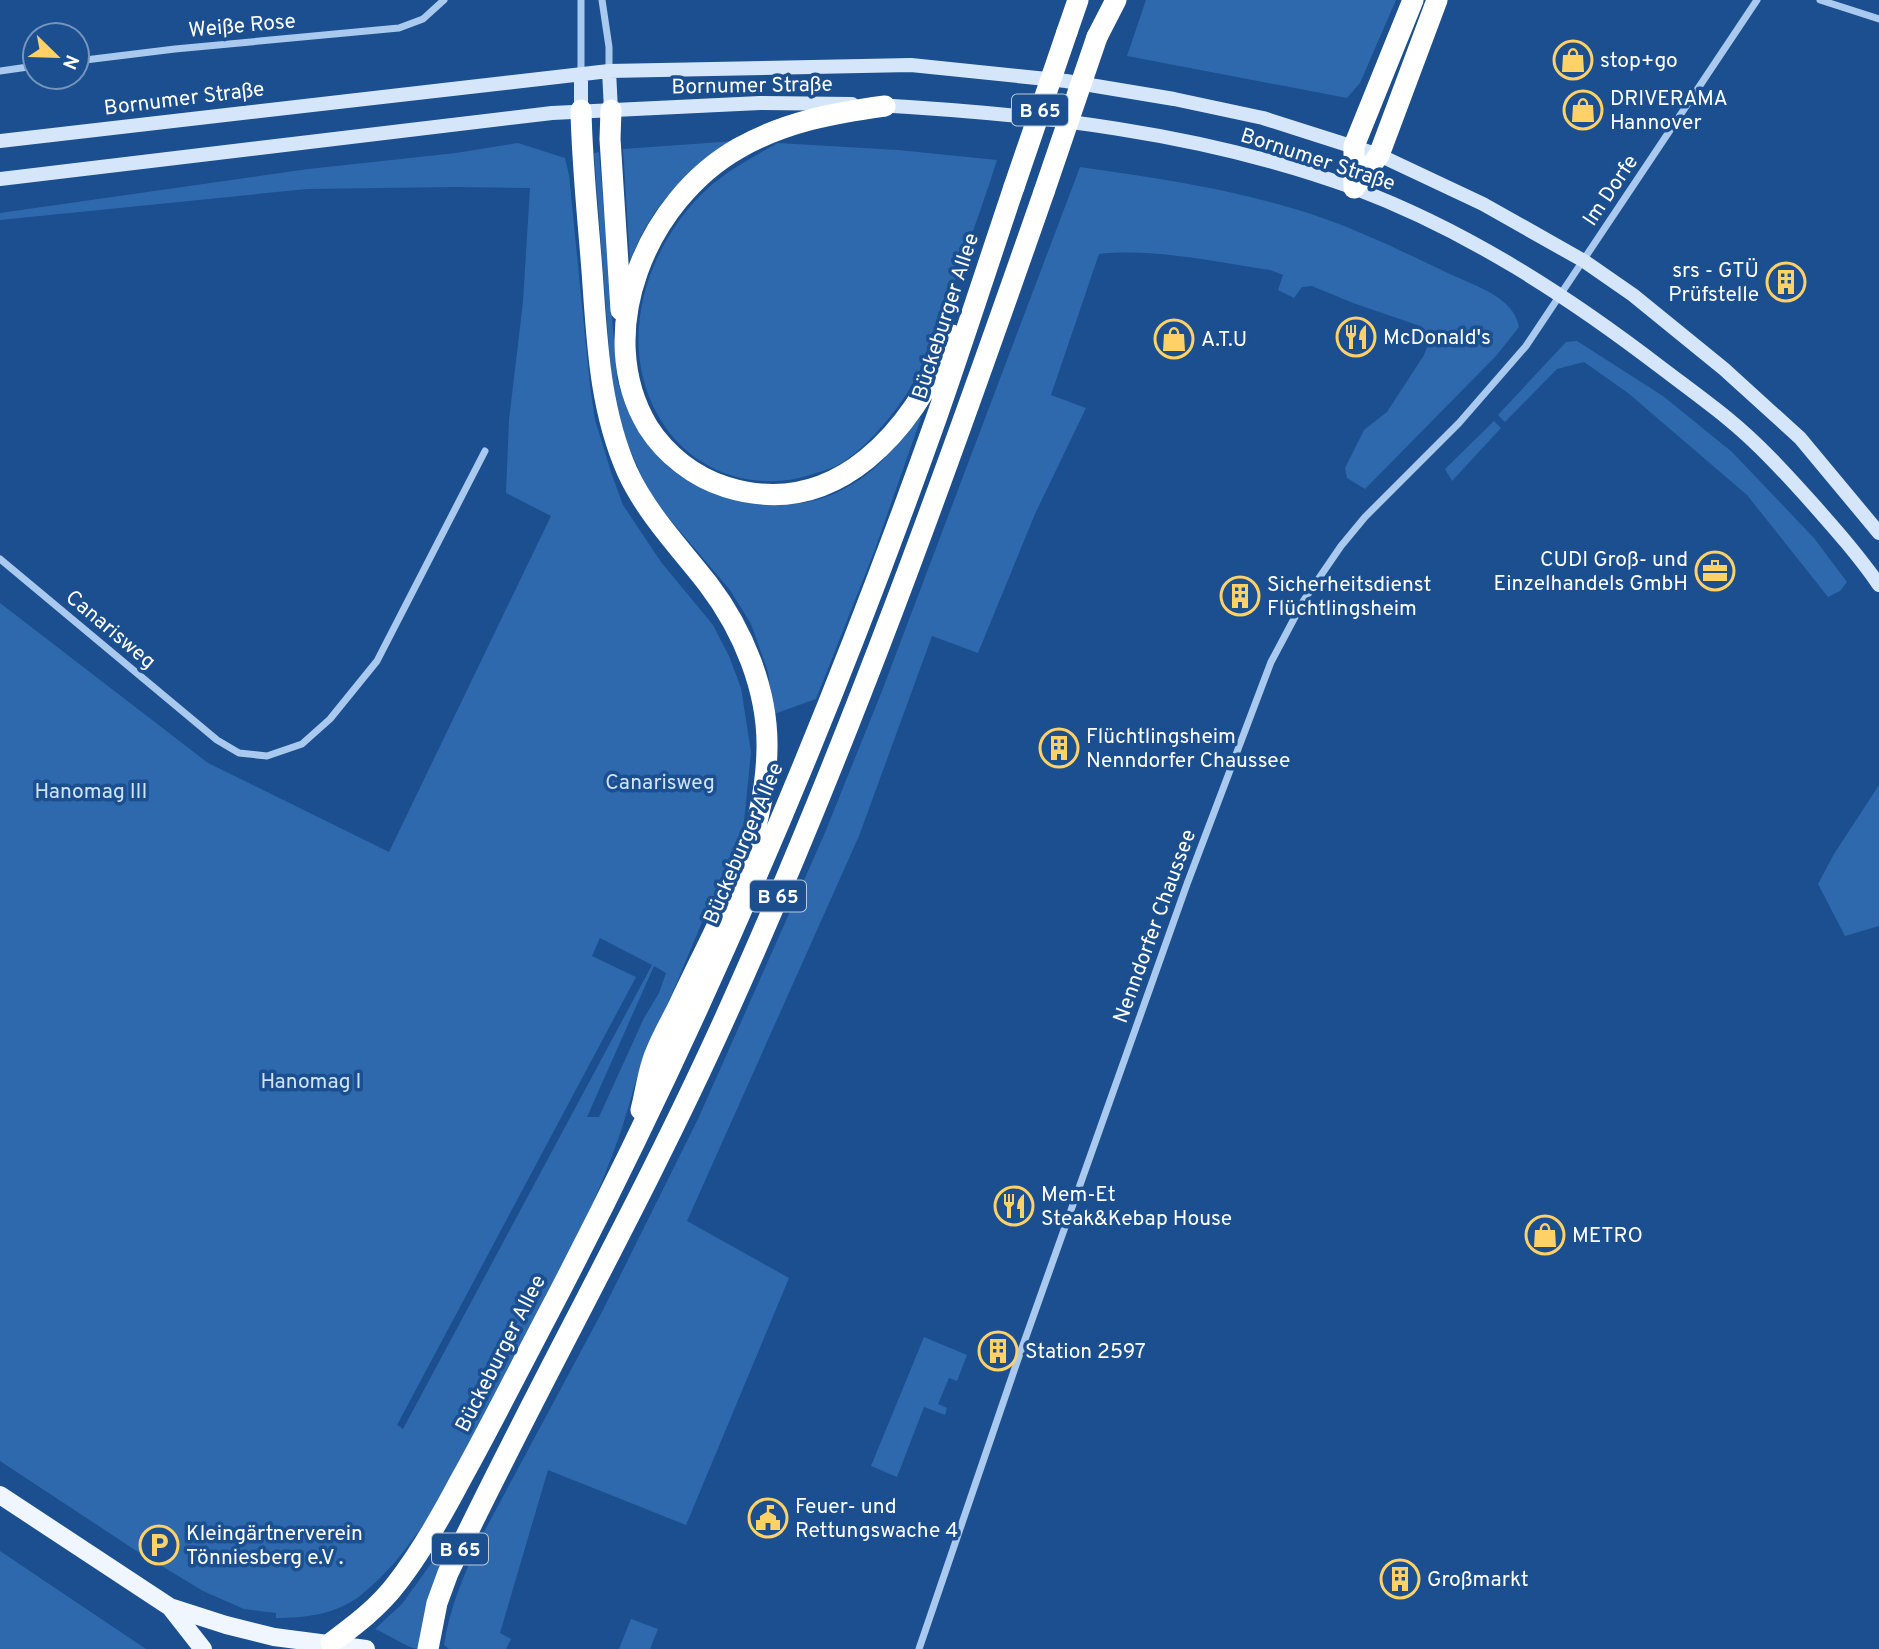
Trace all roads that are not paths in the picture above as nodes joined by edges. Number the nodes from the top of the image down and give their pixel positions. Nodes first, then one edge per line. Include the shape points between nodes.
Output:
1 (444, 0) edge
2 (581, 0) edge
3 (602, 0) edge
4 (1078, 0) edge
5 (1109, 0) edge
6 (1116, 0) edge
7 (1413, 0) edge
8 (1437, 0) edge
9 (1757, 0) edge
10 (1820, 0) edge
11 (1879, 19) edge
12 (1097, 37) junction
13 (91, 59) edge
14 (21, 68) edge
15 (0, 71) edge
16 (610, 71) junction
17 (582, 74) junction
18 (886, 106) junction
19 (581, 110) junction
20 (611, 110) junction
21 (0, 141) edge
22 (1354, 146) junction
23 (1379, 155) junction
24 (0, 178) edge
25 (1014, 187) junction
26 (1354, 188) junction
27 (1584, 261) junction
28 (1561, 295) junction
29 (625, 365) junction
30 (485, 451) dead end
31 (1879, 533) edge
32 (0, 559) edge
33 (1879, 585) edge
34 (633, 1151) junction
35 (0, 1495) edge
36 (170, 1607) junction
37 (327, 1646) edge
38 (203, 1649) edge
39 (366, 1649) edge
40 (428, 1649) edge
41 (919, 1649) edge

1 - 13 street, Weiße Rose via 423,19 399,29
2 - 17 street
3 - 16 street
4 - 25 highway, Bückeburger Allee / B 65, bridge
5 - 12 highway, B 65
6 - 12 highway
7 - 22 highway
8 - 23 highway
9 - 27 street, Im Dorfe
10 - 11 street
12 - 40 highway, B 65, bridge via 886,632 798,850 724,1019 627,1220 448,1573
14 - 15 street
16 - 17 main road, Bornumer Straße
16 - 20 main road
16 - 22 main road, Bornumer Straße via 911,65 968,70 1174,99 1263,118
17 - 19 main road
17 - 21 main road, Bornumer Straße
18 - 20 main road, Bornumer Straße via 760,103
18 - 26 main road, Bornumer Straße via 1054,119 1167,136
18 - 29 highway via 830,113 769,133 712,166 690,187 662,223 636,273 628,310
19 - 20 main road, Bornumer Straße
19 - 24 main road, Bornumer Straße
19 - 34 highway via 597,334 609,420 628,474 642,497 732,619 756,677 767,746 760,815 749,856 652,1063
20 - 29 highway
22 - 23 main road, Bornumer Straße
22 - 26 highway
23 - 26 highway
23 - 27 main road, Bornumer Straße via 1483,204
25 - 29 highway via 947,347 916,403 876,452 854,471 828,484 802,492 747,493 692,471 674,458 649,428 634,400
25 - 34 highway, Bückeburger Allee / B 65 via 937,415 855,636 700,1006
26 - 28 main road, Bornumer Straße via 1446,229
27 - 28 street, Im Dorfe
27 - 31 main road, Bornumer Straße via 1693,344 1800,438
28 - 33 main road, Bornumer Straße via 1728,419 1784,473
28 - 41 street, Nenndorfer Chaussee via 1527,346 1491,388 1341,546 1304,600 1271,662 1182,897
30 - 32 street, Canarisweg via 377,661 330,719 302,744 267,755 239,753 217,740
34 - 37 highway, Bückeburger Allee / B 65 via 423,1548 381,1602
35 - 36 main road
36 - 37 main road via 274,1637
36 - 38 main road
37 - 39 main road

